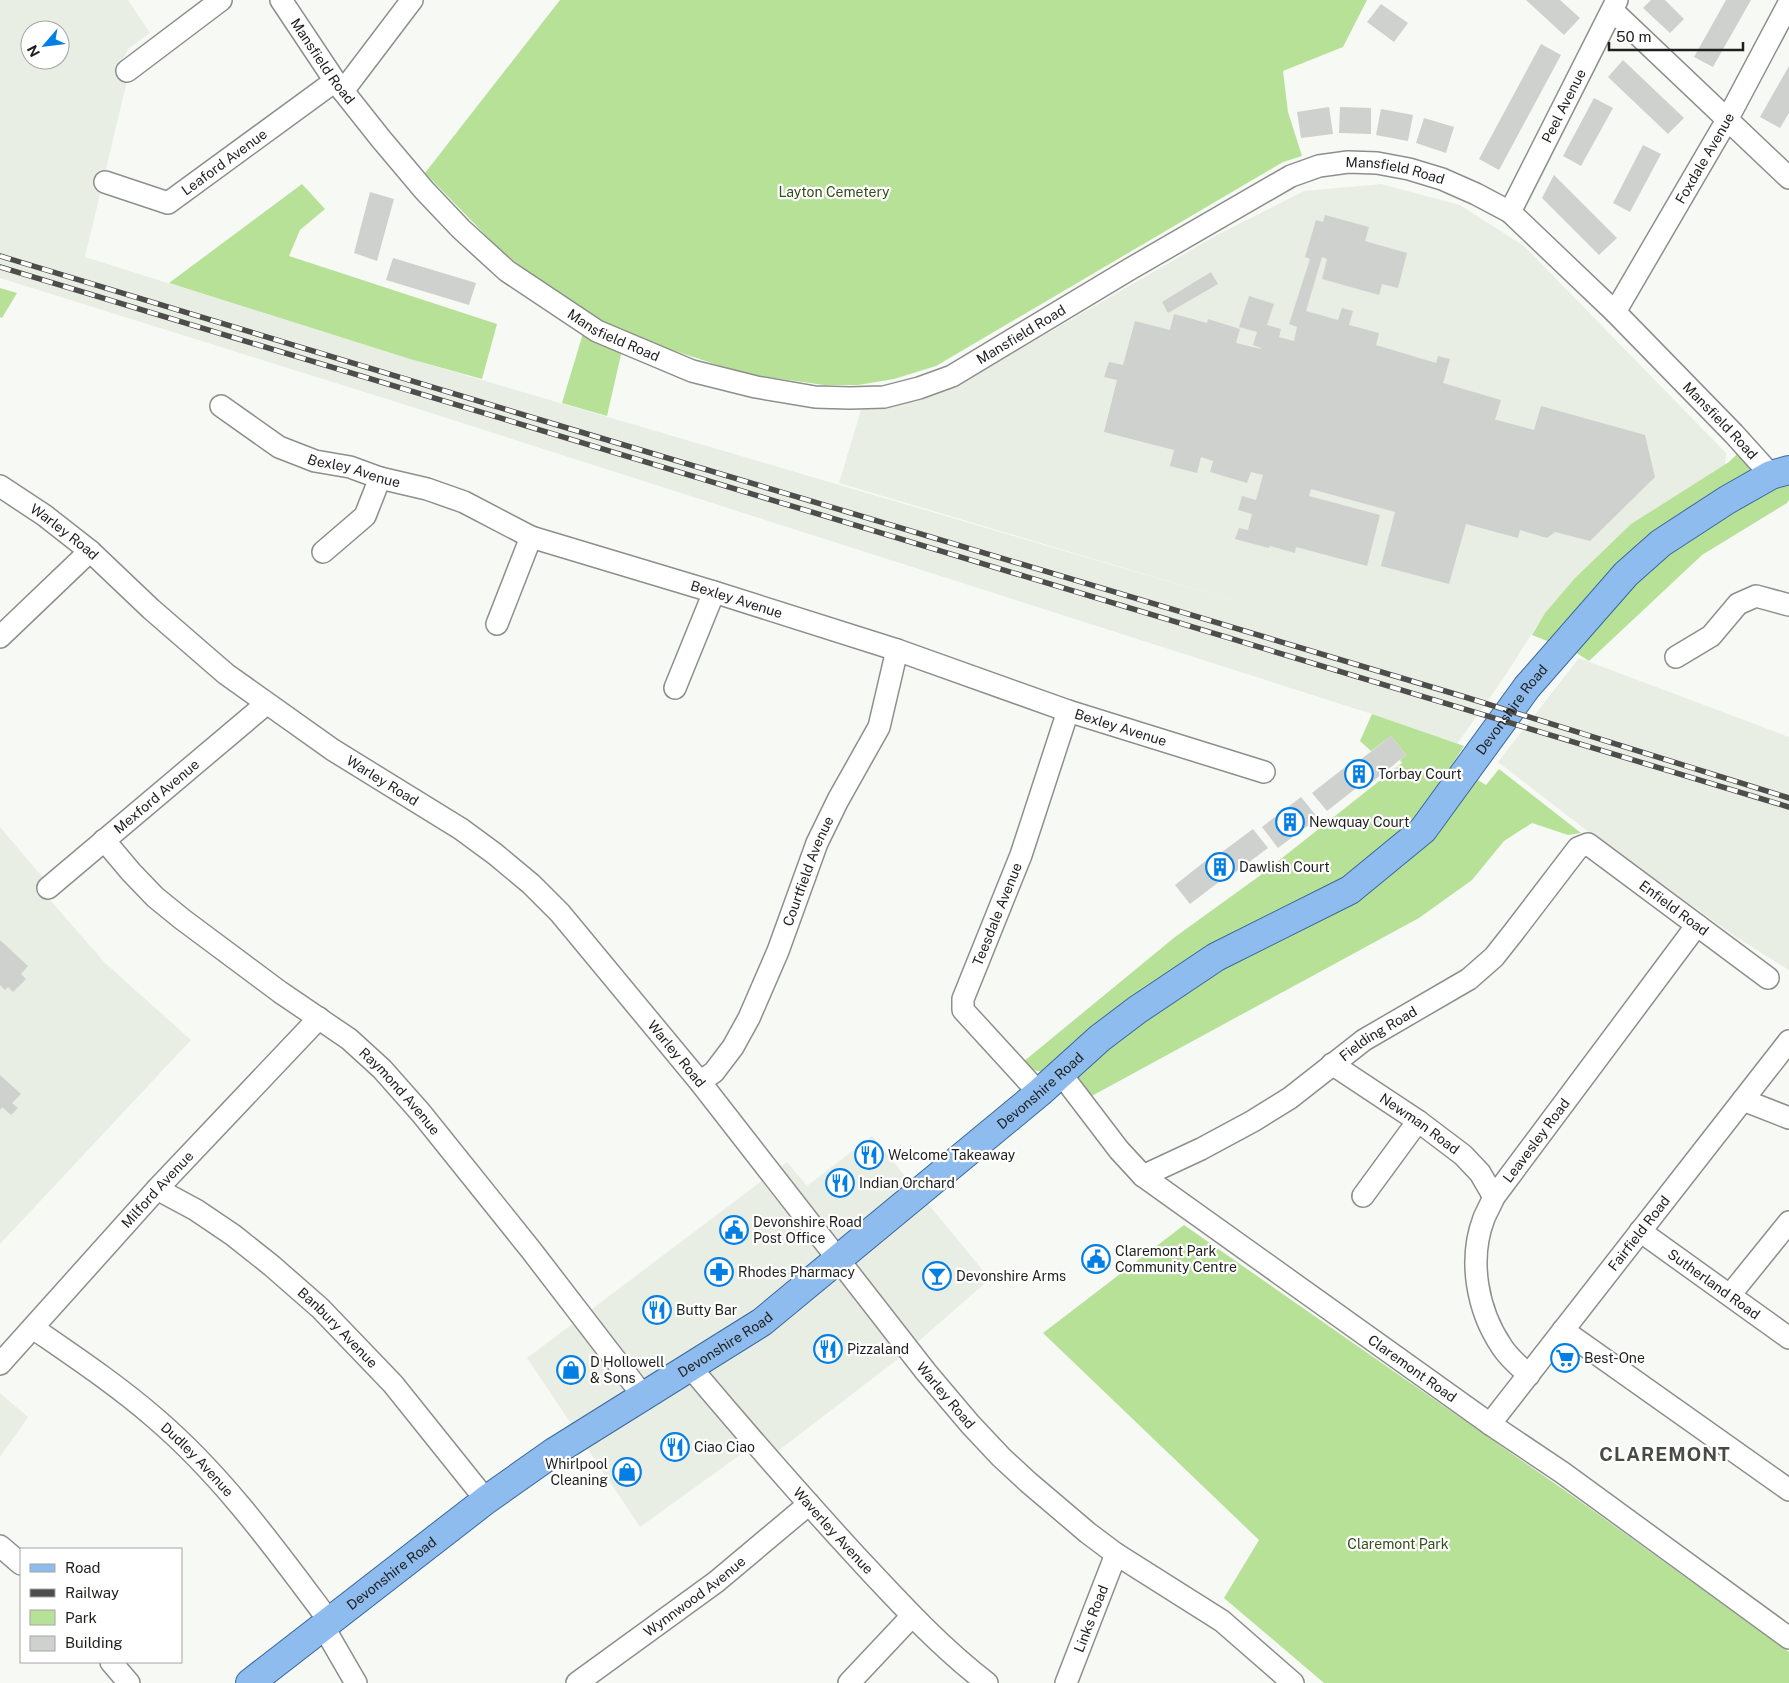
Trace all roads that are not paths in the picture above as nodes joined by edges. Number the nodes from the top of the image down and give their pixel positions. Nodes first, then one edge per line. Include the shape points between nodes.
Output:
1 (221, 0) edge
2 (281, 0) edge
3 (412, 0) edge
4 (1789, 3) edge
5 (1615, 5) edge
6 (126, 71) dead end
7 (339, 86) junction
8 (1727, 120) junction
9 (1789, 178) edge
10 (105, 182) dead end
11 (1510, 212) junction
12 (1615, 312) junction
13 (221, 406) dead end
14 (1780, 472) edge
15 (380, 478) junction
16 (0, 486) edge
17 (531, 537) junction
18 (90, 551) junction
19 (323, 552) dead end
20 (714, 592) junction
21 (1789, 605) edge
22 (497, 624) dead end
23 (0, 637) edge
24 (897, 650) junction
25 (1676, 657) dead end
26 (675, 688) dead end
27 (266, 704) junction
28 (1068, 711) junction
29 (1264, 772) dead end
30 (104, 840) junction
31 (1578, 848) joint
32 (48, 888) dead end
33 (1697, 925) junction
34 (1768, 978) dead end
35 (319, 1018) junction
36 (1789, 1041) edge
37 (1332, 1064) junction
38 (1061, 1074) junction
39 (700, 1082) junction
40 (1039, 1093) junction
41 (1743, 1100) junction
42 (1789, 1118) edge
43 (1418, 1121) junction
44 (1143, 1176) junction
45 (157, 1189) junction
46 (1364, 1196) dead end
47 (1494, 1197) junction
48 (1789, 1222) edge
49 (1640, 1231) junction
50 (839, 1260) junction
51 (1730, 1295) junction
52 (33, 1328) junction
53 (1563, 1330) junction
54 (1789, 1338) edge
55 (0, 1364) edge
56 (690, 1368) junction
57 (1529, 1375) junction
58 (644, 1396) junction
59 (1490, 1424) junction
60 (1789, 1490) edge
61 (486, 1500) junction
62 (809, 1504) junction
63 (0, 1546) edge
64 (1116, 1554) junction
65 (20, 1563) edge
66 (912, 1616) junction
67 (327, 1624) junction
68 (1789, 1638) edge
69 (112, 1663) edge
70 (129, 1683) edge
71 (250, 1683) edge
72 (356, 1683) edge
73 (577, 1683) edge
74 (849, 1683) edge
75 (987, 1683) edge
76 (1066, 1683) edge
77 (1293, 1683) edge

1 - 6 street
2 - 7 street, Mansfield Road
3 - 7 street
4 - 8 street, Foxdale Avenue
5 - 8 street
5 - 11 street, Peel Avenue
7 - 10 street, Leaford Avenue via 168,203
7 - 11 street, Mansfield Road via 394,155 461,229 507,271 557,305 597,331 692,371 814,397 884,397 952,376 1274,185 1319,166 1348,162 1409,169 1442,179
8 - 9 street
8 - 12 street, Foxdale Avenue
11 - 12 street, Mansfield Road
12 - 14 street, Mansfield Road via 1734,434
13 - 15 street, Bexley Avenue via 279,447 315,461 350,467
14 - 38 main road, Devonshire Road via 1726,500 1669,537 1626,574 1527,687 1423,830 1350,890 1194,971 1100,1038
15 - 17 street, Bexley Avenue via 464,502
15 - 19 street via 365,516
16 - 18 street, Warley Road
17 - 20 street, Bexley Avenue
17 - 22 street
18 - 23 street
18 - 27 street, Warley Road via 193,646
20 - 24 street, Bexley Avenue
20 - 26 street
21 - 25 street via 1756,596 1738,604 1711,636
24 - 28 street, Bexley Avenue
24 - 39 street, Courtfield Avenue via 879,727 817,843 778,951 749,1018 714,1072
27 - 30 street, Mexford Avenue
27 - 39 street, Warley Road via 332,750 461,829 531,884 560,914
28 - 29 street, Bexley Avenue
28 - 40 street, Teesdale Avenue via 1021,855 963,999 963,1010
30 - 32 street, Mexford Avenue
30 - 35 street, Raymond Avenue via 155,897
31 - 33 street, Enfield Road via 1588,844
31 - 37 street, Fielding Road via 1494,957 1439,997 1364,1040
33 - 34 street, Enfield Road
33 - 47 street, Leavesley Road
35 - 45 street, Milford Avenue
35 - 58 street, Raymond Avenue via 349,1039 382,1069 421,1113
36 - 41 street, Fairfield Road
37 - 43 street, Newman Road
37 - 44 street, Fielding Road via 1290,1098 1253,1121
38 - 40 main road, Devonshire Road
38 - 44 street, Claremont Road
39 - 50 street, Warley Road
40 - 50 main road, Devonshire Road
41 - 42 street
41 - 49 street, Fairfield Road
43 - 46 street
43 - 47 street, Newman Road via 1463,1155 1480,1173
44 - 59 street, Claremont Road
45 - 52 street, Milford Avenue
45 - 61 street, Banbury Avenue via 233,1235 320,1308 393,1384
47 - 57 street, Leavesley Road via 1478,1242 1477,1285 1490,1327 1502,1348
48 - 51 street
49 - 51 street, Sutherland Road
49 - 53 street, Fairfield Road
50 - 56 main road, Devonshire Road via 762,1322
50 - 64 street, Warley Road via 970,1424 1028,1482
51 - 54 street, Sutherland Road
52 - 55 street, Milford Avenue
52 - 67 street, Dudley Avenue via 128,1396 196,1458 237,1501
53 - 57 street, Fairfield Road
53 - 60 street
56 - 58 main road, Devonshire Road
56 - 62 street, Waverley Avenue
57 - 59 street, Fairfield Road
58 - 61 main road, Devonshire Road via 566,1444
59 - 68 street, Claremont Road via 1563,1473
61 - 67 main road, Devonshire Road
62 - 66 street, Waverley Avenue
62 - 73 street, Wynnwood Avenue via 716,1582
63 - 65 street
64 - 76 street, Links Road
64 - 77 street, Warley Road via 1222,1621
66 - 74 street
66 - 75 street, Waverley Avenue
67 - 71 main road, Devonshire Road
67 - 72 street, Dudley Avenue
69 - 70 street

